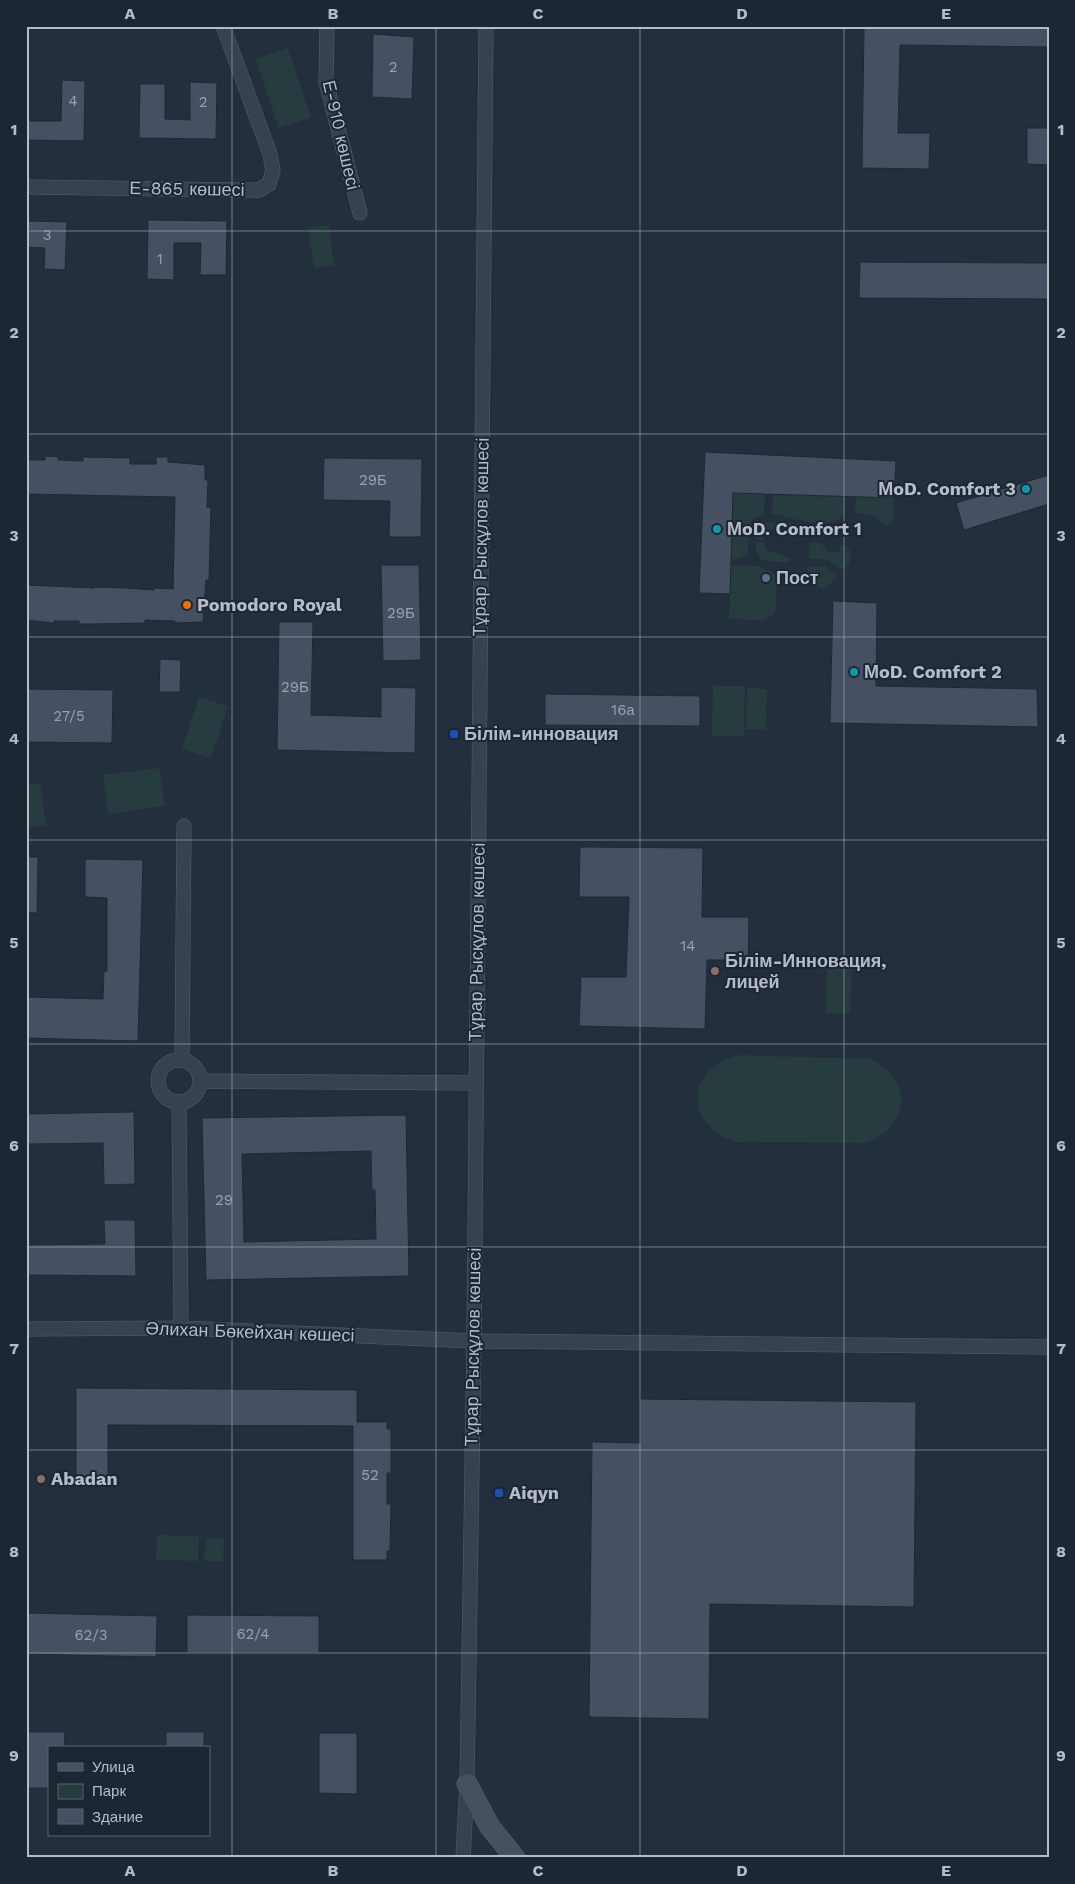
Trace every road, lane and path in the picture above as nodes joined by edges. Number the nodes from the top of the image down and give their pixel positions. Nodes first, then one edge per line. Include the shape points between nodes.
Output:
1 (223, 26) edge
2 (327, 26) edge
3 (486, 26) edge
4 (26, 187) edge
5 (360, 213) dead end
6 (184, 826) dead end
7 (182, 1060) junction
8 (200, 1081) junction
9 (475, 1083) junction
10 (179, 1102) junction
11 (181, 1328) junction
12 (26, 1329) edge
13 (474, 1341) junction
14 (1049, 1348) edge
15 (467, 1784) junction
16 (463, 1858) edge
17 (516, 1858) edge

1 - 4 street, Е-865 көшесі via 270,154 273,171 269,184 259,190
2 - 5 street, Е-910 көшесі via 326,82
3 - 9 street, Тұрар Рысқұлов көшесі
6 - 7 street
7 - 8 street via 193,1065
7 - 10 street via 163,1067 158,1079 164,1096
8 - 9 street
8 - 10 street via 196,1094
9 - 13 street, Тұрар Рысқұлов көшесі
10 - 11 street
11 - 12 street, Әлихан Бөкейхан көшесі
11 - 13 street, Әлихан Бөкейхан көшесі
13 - 14 street, Әлихан Бөкейхан көшесі
13 - 15 street, Тұрар Рысқұлов көшесі
15 - 16 street, Тұрар Рысқұлов көшесі
15 - 17 main road via 490,1827

